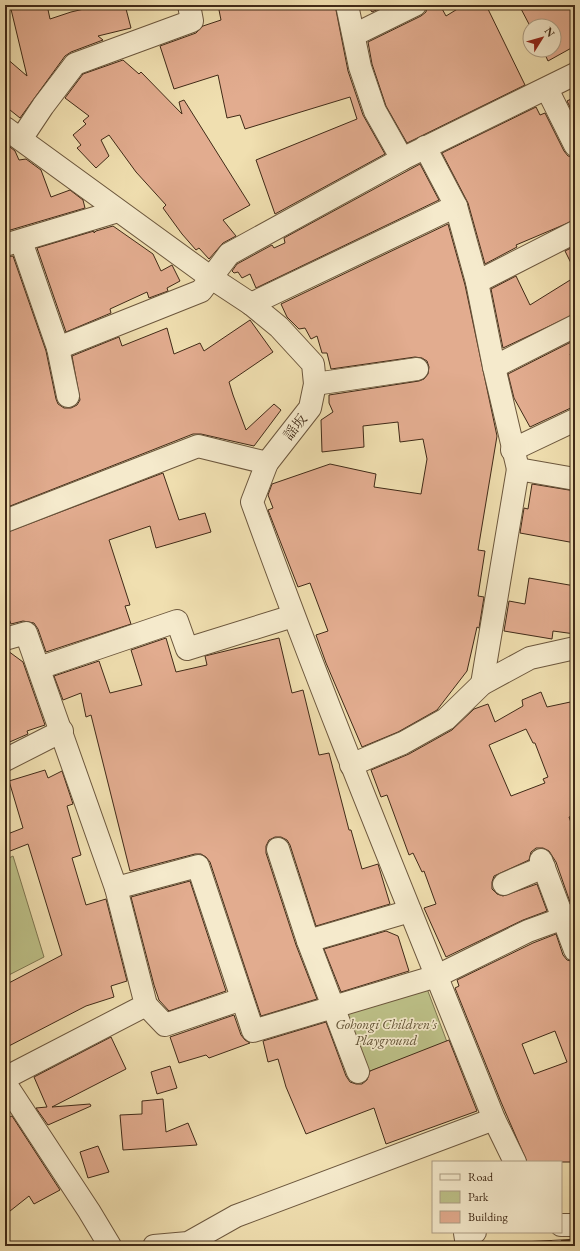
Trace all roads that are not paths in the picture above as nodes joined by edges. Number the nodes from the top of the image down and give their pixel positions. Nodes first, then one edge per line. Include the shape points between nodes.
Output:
1 (189, 5) edge
2 (347, 5) edge
3 (415, 5) edge
4 (354, 35) junction
5 (575, 74) edge
6 (547, 89) junction
7 (13, 133) edge
8 (575, 145) edge
9 (425, 147) junction
10 (402, 159) junction
11 (456, 206) junction
12 (118, 211) junction
13 (575, 232) edge
14 (13, 243) edge
15 (210, 277) junction
16 (477, 282) junction
17 (251, 304) junction
18 (575, 326) edge
19 (58, 348) junction
20 (494, 367) junction
21 (417, 369) dead end
22 (315, 384) junction
23 (68, 396) dead end
24 (575, 420) edge
25 (515, 459) junction
26 (267, 463) junction
27 (575, 478) edge
28 (5, 521) edge
29 (293, 616) junction
30 (5, 638) edge
31 (575, 648) edge
32 (39, 668) junction
33 (482, 684) junction
34 (62, 732) junction
35 (5, 760) edge
36 (351, 764) junction
37 (278, 849) dead end
38 (504, 884) dead end
39 (116, 888) junction
40 (410, 911) junction
41 (569, 916) edge
42 (308, 941) junction
43 (575, 950) edge
44 (437, 976) junction
45 (242, 999) junction
46 (146, 1005) junction
47 (332, 1007) junction
48 (358, 1072) dead end
49 (5, 1078) edge
50 (5, 1083) edge
51 (494, 1118) junction
52 (515, 1161) edge
53 (562, 1225) edge
54 (575, 1225) edge
55 (465, 1233) edge
56 (110, 1246) edge
57 (154, 1246) edge
58 (467, 1246) edge

1 - 7 street via 192,22 75,64 43,106
2 - 4 street
3 - 4 street
4 - 10 street via 360,67 375,111
5 - 6 street
6 - 8 street
6 - 9 street
7 - 12 street, 謡坂
9 - 10 street
9 - 11 street
10 - 15 street via 229,254
11 - 16 street
11 - 17 street
12 - 14 street
12 - 15 street, 謡坂
13 - 16 street
14 - 19 street
15 - 17 street, 謡坂
15 - 19 street via 201,291
16 - 20 street
17 - 22 street, 謡坂 via 279,327 313,364
18 - 20 street
19 - 23 street
20 - 25 street
21 - 22 street
22 - 26 street, 謡坂 via 310,408
24 - 25 street
25 - 27 street
25 - 33 street
26 - 28 street via 198,446
26 - 29 street, 謡坂 via 252,502
29 - 32 street via 187,649 177,621
29 - 36 street, 謡坂
30 - 32 street via 26,633
31 - 33 street via 530,658
32 - 34 street
33 - 36 street via 446,719 403,743
34 - 35 street
34 - 39 street
36 - 40 street, 謡坂
37 - 42 street
38 - 41 street via 543,863
39 - 45 street via 198,866
39 - 46 street
40 - 42 street
40 - 44 street, 謡坂
41 - 43 street
41 - 44 street via 528,931
42 - 47 street
44 - 47 street
44 - 51 street, 謡坂
45 - 46 street via 165,1025
45 - 47 street via 253,1030
46 - 49 street
47 - 48 street
50 - 56 street
51 - 52 street, 謡坂
51 - 57 street via 236,1216 188,1243
53 - 54 street
55 - 58 street

